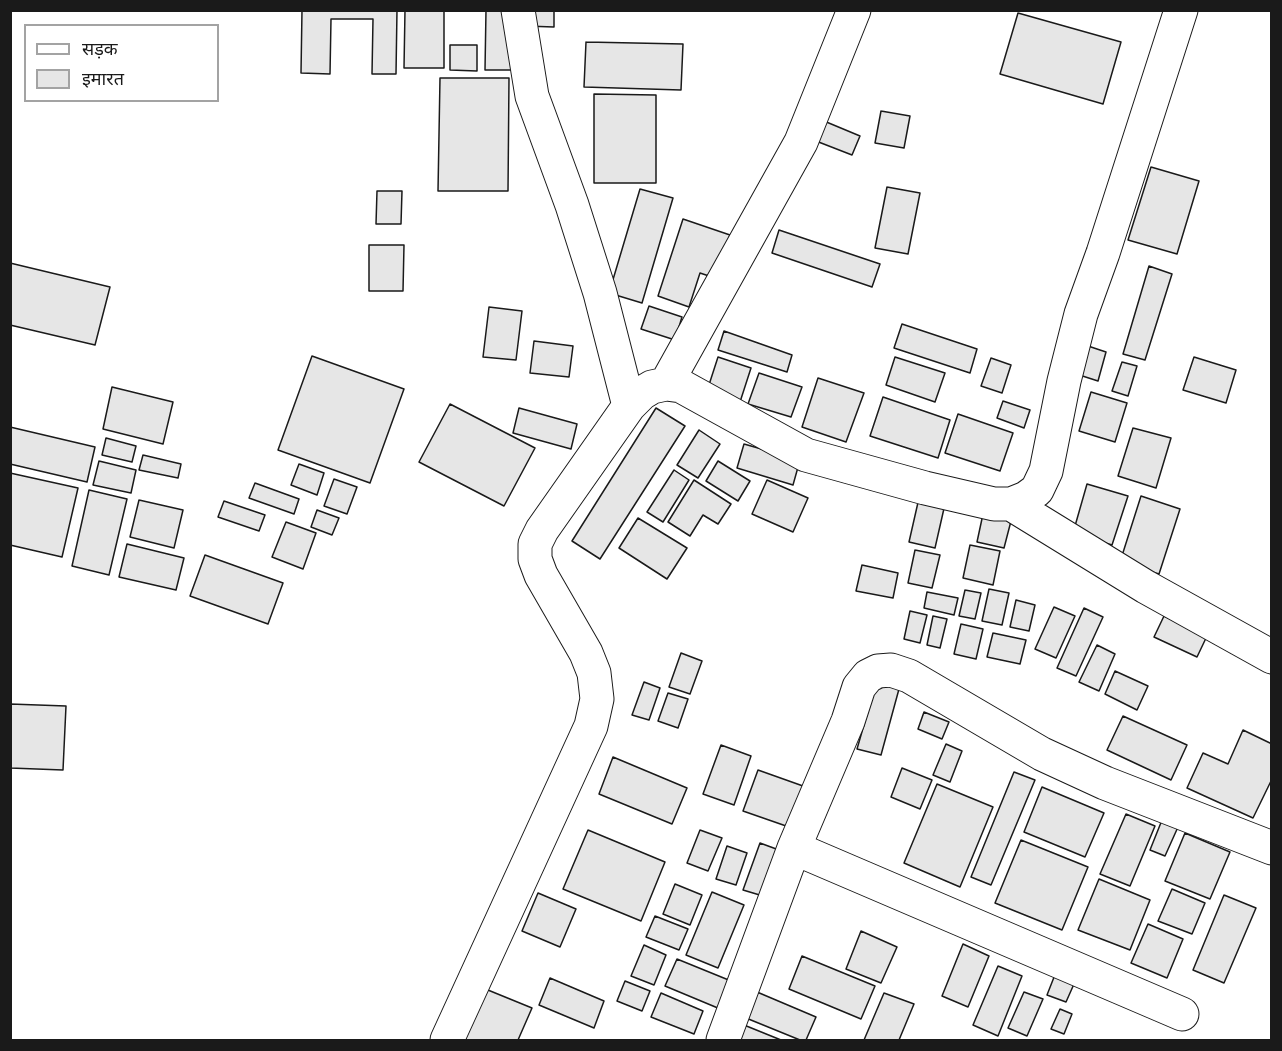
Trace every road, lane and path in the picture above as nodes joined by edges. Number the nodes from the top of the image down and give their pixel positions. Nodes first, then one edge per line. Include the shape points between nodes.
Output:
1 (518, 10) edge
2 (854, 10) edge
3 (1181, 10) edge
4 (666, 384) junction
5 (628, 406) junction
6 (1011, 504) junction
7 (1272, 657) edge
8 (794, 848) junction
9 (1272, 848) edge
10 (1182, 1014) dead end
11 (447, 1041) edge
12 (723, 1041) edge

1 - 5 street via 532,96 600,293
2 - 4 street via 801,142
3 - 6 street via 1081,314 1046,471 1037,490
4 - 5 street via 652,387
4 - 6 street via 681,386 806,455 926,488 994,504
5 - 11 street via 535,544 541,575 594,673 597,699 591,726
6 - 7 street via 1146,587
8 - 9 street via 859,687 868,676 891,670 909,676 1042,754
8 - 10 street
8 - 12 street

